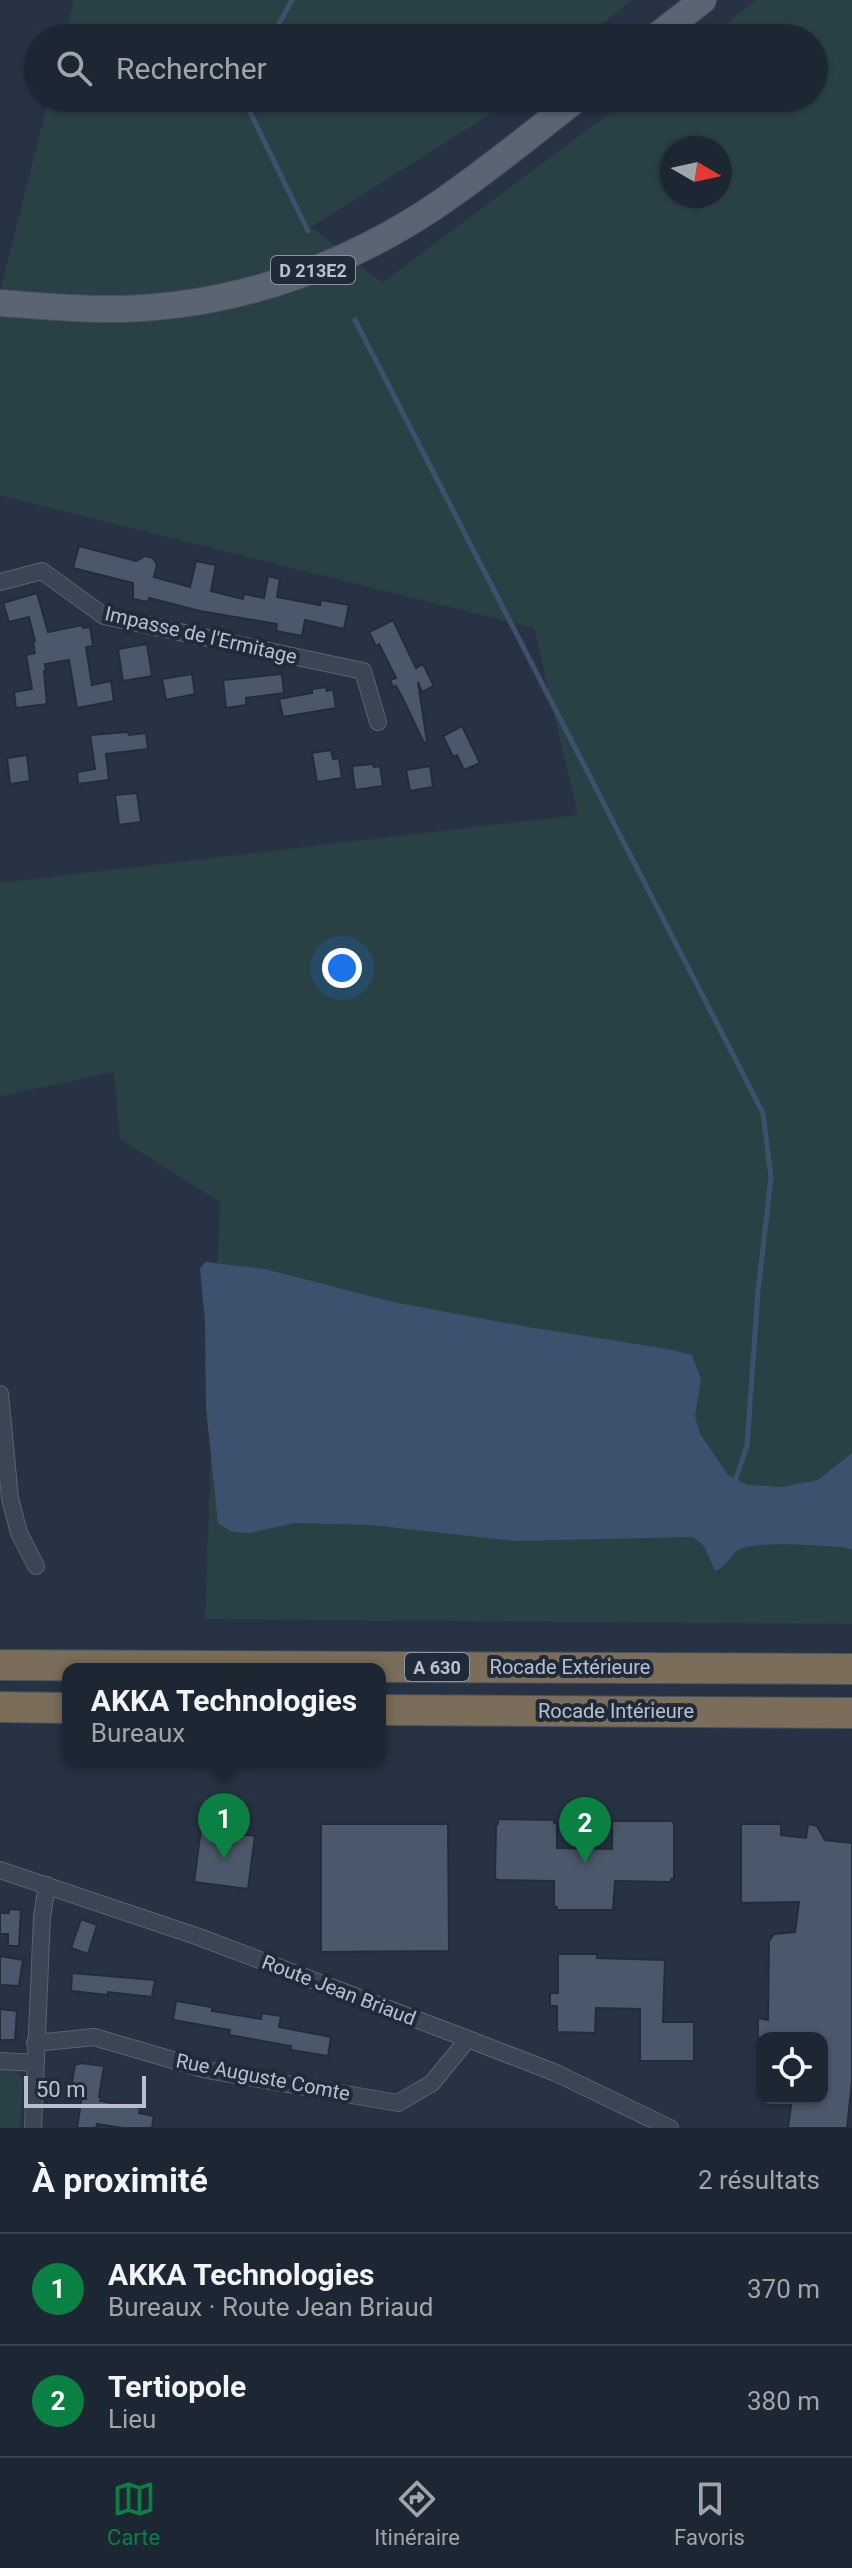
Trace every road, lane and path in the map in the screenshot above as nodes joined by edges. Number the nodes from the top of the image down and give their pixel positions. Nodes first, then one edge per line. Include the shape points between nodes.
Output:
1 (703, 0) edge
2 (672, 24) edge
3 (560, 112) edge
4 (0, 303) edge
5 (0, 582) edge
6 (378, 722) dead end
7 (0, 1394) edge
8 (36, 1566) dead end
9 (7, 1661) edge
10 (218, 1663) edge
11 (386, 1665) edge
12 (852, 1669) edge
13 (0, 1707) edge
14 (62, 1708) edge
15 (386, 1710) edge
16 (852, 1713) edge
17 (0, 1870) edge
18 (47, 1885) junction
19 (468, 2039) junction
20 (35, 2043) junction
21 (0, 2061) edge
22 (36, 2063) junction
23 (639, 2121) edge
24 (33, 2128) edge
25 (670, 2128) edge

1 - 2 main road
3 - 4 main road, D 213E2 via 456,193 373,242 306,273 259,289 163,307 67,309
5 - 6 street, Impasse de l'Ermitage via 42,571 104,616 363,671
7 - 8 street via 10,1498 19,1533
9 - 10 highway, Rocade Extérieure / A 630
11 - 12 highway, Rocade Extérieure / A 630
13 - 14 highway
15 - 16 highway, Rocade Intérieure / A 630
17 - 18 street, Route Jean Briaud
18 - 19 street, Route Jean Briaud
18 - 20 street
19 - 20 street, Rue Auguste Comte via 432,2083 398,2103 207,2070 94,2037
19 - 23 street, Route Jean Briaud via 556,2073
20 - 22 street
21 - 22 street
22 - 24 street
23 - 25 street, Route Jean Briaud

